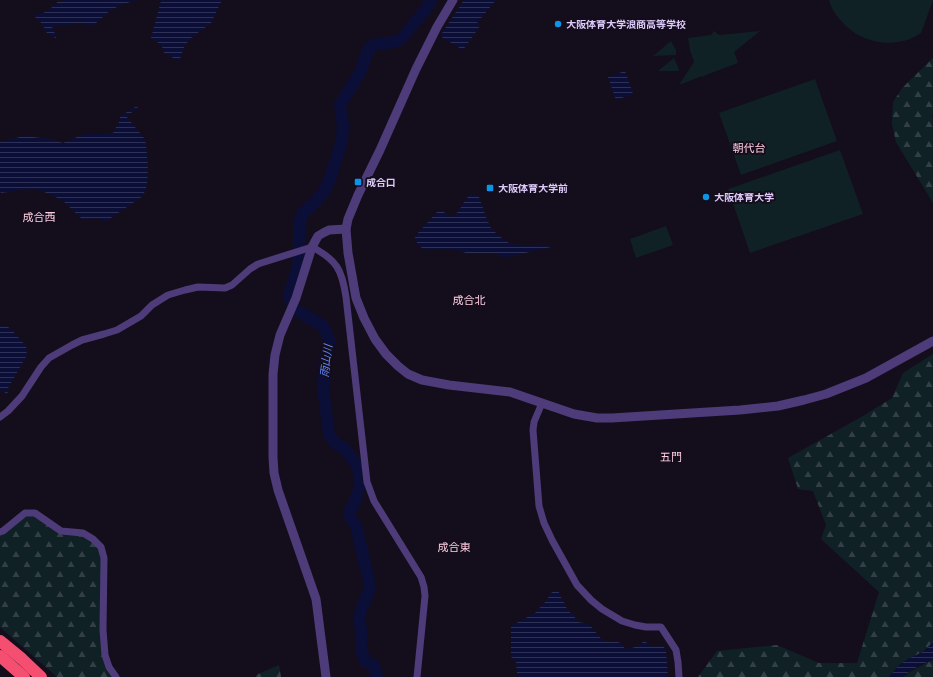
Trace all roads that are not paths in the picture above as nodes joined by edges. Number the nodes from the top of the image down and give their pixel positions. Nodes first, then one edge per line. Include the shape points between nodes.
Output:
1 (453, 0) edge
2 (346, 229) junction
3 (312, 247) junction
4 (933, 341) edge
5 (542, 403) junction
6 (0, 417) edge
7 (0, 532) edge
8 (0, 641) edge
9 (0, 656) edge
10 (24, 677) edge
11 (41, 677) edge
12 (116, 677) edge
13 (326, 677) edge
14 (416, 677) edge
15 (679, 677) edge

1 - 2 street via 416,69 358,195
2 - 3 street via 323,233 318,236
2 - 5 street via 356,298 375,339 398,366 422,380 510,392
3 - 6 street via 258,264 225,288 198,287 168,295 117,330 72,345 49,358 22,396
3 - 13 street via 275,355 273,457 278,490 316,599
3 - 14 street via 325,254 335,264 344,284 370,492 424,587
4 - 5 street via 883,370 846,387 778,406 597,418 574,414
5 - 15 street via 533,430 539,506 552,540 577,585 602,610 635,625 661,627 676,650
7 - 12 street via 25,513 35,513 61,531 83,533 101,547 104,558 105,655
8 - 11 highway
9 - 10 highway

